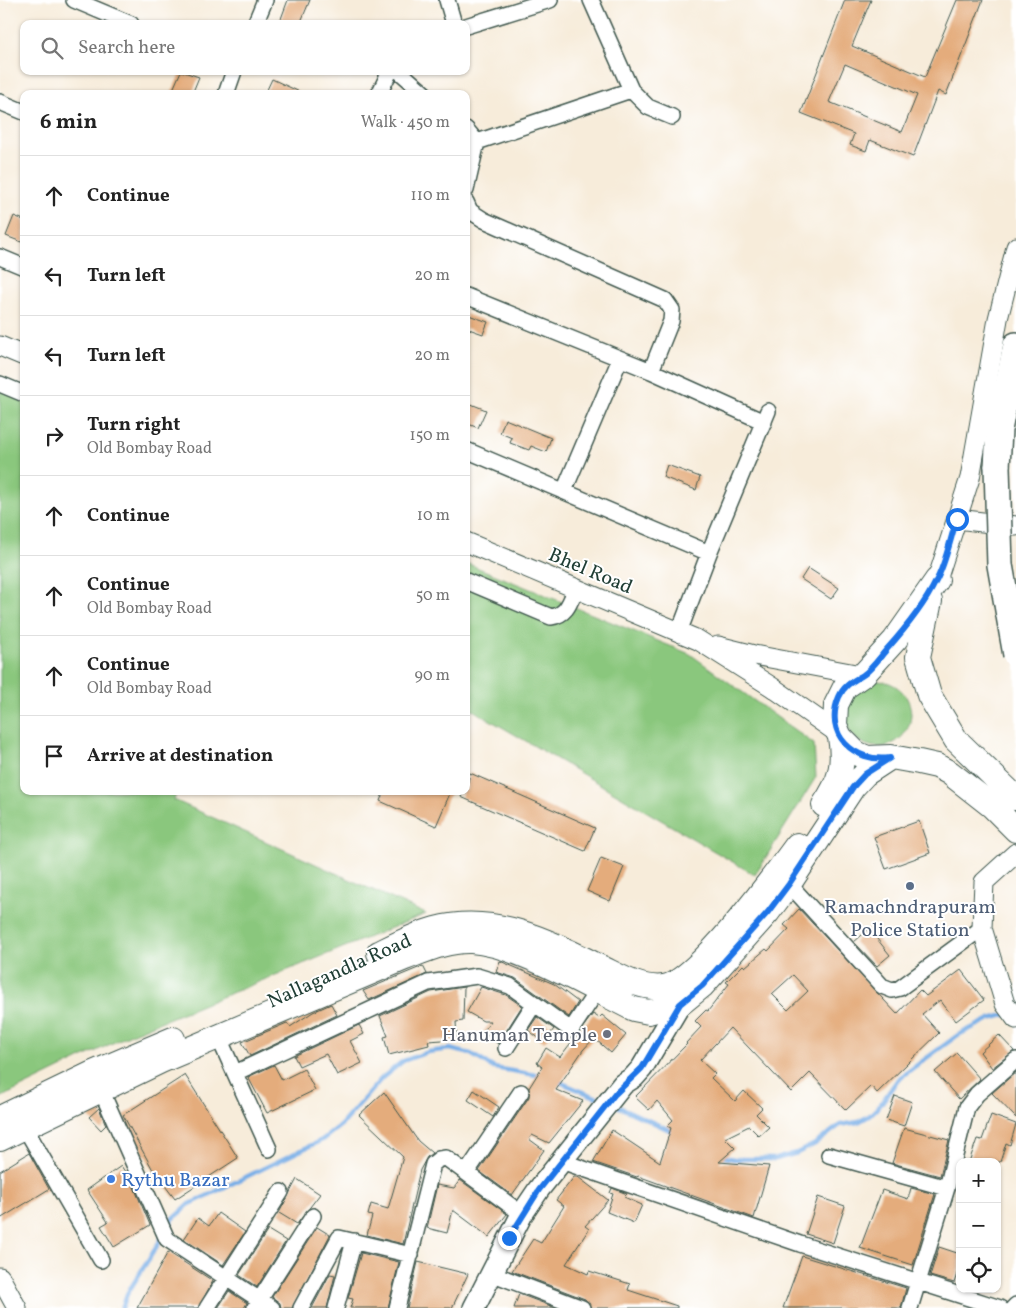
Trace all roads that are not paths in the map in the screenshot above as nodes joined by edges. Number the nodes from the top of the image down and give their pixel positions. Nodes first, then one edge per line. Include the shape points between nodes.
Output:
1 (74, 0) edge
2 (265, 0) edge
3 (447, 0) edge
4 (550, 0) edge
5 (590, 0) edge
6 (97, 4) edge
7 (124, 20) edge
8 (257, 20) edge
9 (453, 20) edge
10 (470, 25) edge
11 (233, 75) edge
12 (388, 75) edge
13 (404, 75) edge
14 (227, 90) edge
15 (382, 90) edge
16 (420, 90) edge
17 (631, 90) junction
18 (0, 102) edge
19 (20, 110) edge
20 (672, 118) dead end
21 (470, 134) edge
22 (477, 142) junction
23 (470, 173) edge
24 (470, 211) edge
25 (1016, 247) edge
26 (0, 257) edge
27 (20, 265) edge
28 (470, 298) edge
29 (1016, 345) edge
30 (0, 346) edge
31 (20, 354) edge
32 (620, 359) junction
33 (651, 371) junction
34 (0, 384) edge
35 (20, 392) edge
36 (470, 452) edge
37 (564, 491) junction
38 (957, 519) junction
39 (1016, 526) edge
40 (470, 544) edge
41 (709, 553) junction
42 (937, 580) junction
43 (470, 583) edge
44 (576, 588) junction
45 (680, 632) junction
46 (698, 640) junction
47 (1016, 654) edge
48 (861, 675) junction
49 (839, 735) junction
50 (890, 758) junction
51 (1016, 798) edge
52 (1016, 830) edge
53 (1016, 853) edge
54 (789, 884) junction
55 (982, 928) junction
56 (435, 938) junction
57 (693, 981) junction
58 (597, 991) junction
59 (534, 1004) junction
60 (670, 1007) junction
61 (1011, 1011) edge
62 (219, 1038) junction
63 (506, 1048) dead end
64 (1016, 1060) edge
65 (235, 1073) junction
66 (101, 1090) junction
67 (521, 1092) dead end
68 (0, 1118) edge
69 (24, 1126) junction
70 (0, 1139) edge
71 (269, 1149) dead end
72 (829, 1155) dead end
73 (561, 1161) junction
74 (466, 1172) junction
75 (947, 1188) junction
76 (281, 1192) dead end
77 (522, 1214) junction
78 (313, 1216) dead end
79 (354, 1241) junction
80 (411, 1255) junction
81 (101, 1260) dead end
82 (491, 1272) junction
83 (226, 1279) junction
84 (918, 1282) junction
85 (2, 1286) edge
86 (262, 1305) edge
87 (1016, 1305) edge
88 (17, 1308) edge
89 (207, 1308) edge
90 (301, 1308) edge
91 (336, 1308) edge
92 (397, 1308) edge
93 (474, 1308) edge
94 (582, 1308) edge
95 (910, 1308) edge
96 (1000, 1308) edge
97 (1013, 1308) edge

1 - 6 street
2 - 8 street
3 - 9 street
4 - 10 street
5 - 17 street
6 - 7 street
11 - 14 street
12 - 15 street
13 - 16 street
17 - 20 street via 648,107
17 - 22 street
18 - 19 street
21 - 22 street
22 - 23 street
24 - 33 street via 665,300 672,310 671,321
25 - 38 street via 998,319 970,478
26 - 27 street
28 - 32 street
29 - 47 highway, bridge via 999,430 997,468 1000,566
30 - 31 street
32 - 33 street
32 - 37 street
33 - 41 street via 766,416
34 - 35 street
36 - 37 street
37 - 41 street
38 - 39 street
38 - 42 street
40 - 44 street, Bhel Road
41 - 45 street
42 - 48 main road via 895,640
42 - 51 main road via 925,618 918,657 929,695 956,740
43 - 44 street via 551,617 566,611
44 - 45 street, Bhel Road
45 - 46 street, Bhel Road
46 - 48 street via 754,655
46 - 49 street
48 - 49 main road via 839,695 834,715
49 - 50 main road via 856,754
49 - 57 main road via 844,758 832,793 774,876 701,961
50 - 52 main road via 937,766 992,806
50 - 54 main road via 865,774 853,787
53 - 55 street via 984,882
54 - 55 street via 882,986 892,990 900,988
54 - 57 main road via 768,912
55 - 61 street
56 - 57 main road, Nallagandla Road via 454,925 501,926 567,950 630,982 665,987
56 - 58 main road, Nallagandla Road via 501,947
56 - 62 main road, Nallagandla Road
56 - 68 main road, Nallagandla Road via 93,1073
57 - 60 main road
58 - 59 street via 571,1030
58 - 60 main road, Nallagandla Road via 634,1009 649,1012
59 - 63 street
59 - 65 street via 510,986 477,976 428,983
60 - 73 main road via 625,1073 614,1095
62 - 65 street
62 - 66 main road, Nallagandla Road
64 - 75 street via 967,1107
65 - 71 street
66 - 69 main road, Nallagandla Road
66 - 83 street via 167,1239
67 - 74 street
69 - 70 main road, Nallagandla Road
69 - 81 street
72 - 75 street
73 - 77 main road
73 - 84 street
74 - 77 street
74 - 80 street via 446,1158 433,1164
75 - 84 street
76 - 83 street
77 - 82 main road
78 - 86 street
79 - 80 street
79 - 90 street via 339,1238
79 - 91 street
80 - 92 street
82 - 93 main road
82 - 94 street
83 - 86 street
83 - 89 street
84 - 95 street
84 - 96 street
85 - 88 street
87 - 97 street

